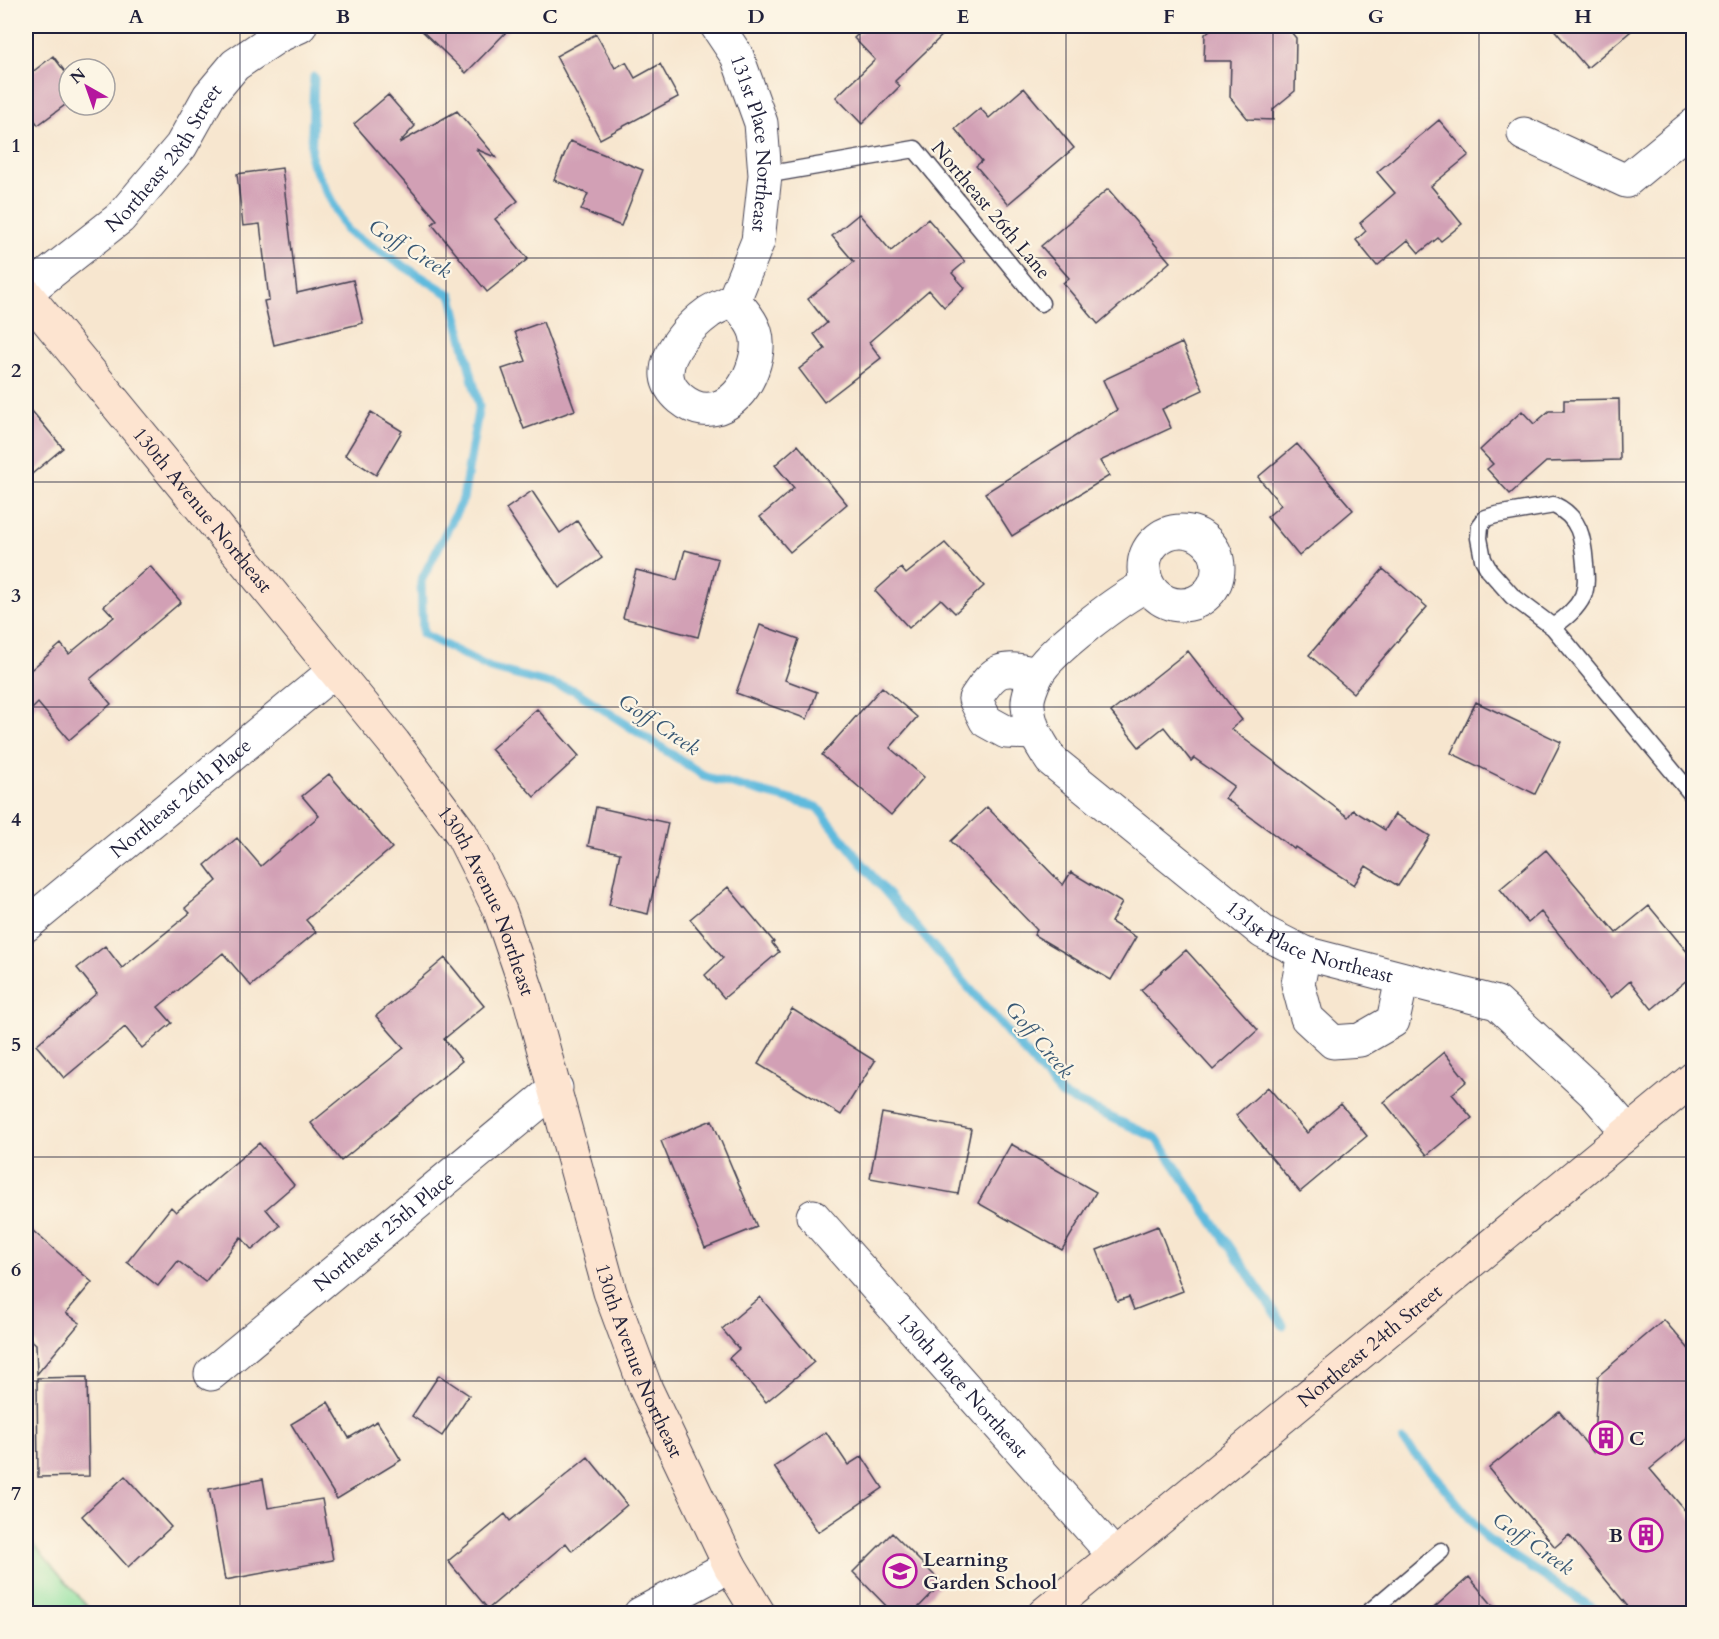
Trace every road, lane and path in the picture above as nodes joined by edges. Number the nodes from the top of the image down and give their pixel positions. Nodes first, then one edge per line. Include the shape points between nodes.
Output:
1 (300, 26) edge
2 (717, 26) edge
3 (1694, 125) edge
4 (1524, 134) dead end
5 (765, 175) junction
6 (26, 293) edge
7 (734, 300) dead end
8 (1041, 303) dead end
9 (1147, 585) dead end
10 (1553, 627) junction
11 (333, 672) junction
12 (1694, 797) edge
13 (26, 925) edge
14 (1304, 953) junction
15 (1402, 979) junction
16 (1694, 1078) edge
17 (556, 1088) junction
18 (1627, 1131) junction
19 (813, 1216) dead end
20 (211, 1374) dead end
21 (1441, 1551) dead end
22 (1114, 1555) junction
23 (730, 1566) junction
24 (640, 1614) edge
25 (759, 1614) edge
26 (1044, 1614) edge
27 (1367, 1614) edge

1 - 6 street, Northeast 28th Street via 235,65 209,96 181,146 120,218
2 - 5 street, 131st Place Northeast via 737,56 761,123
3 - 4 street via 1626,181
5 - 7 street, 131st Place Northeast via 758,241
5 - 8 lane, Northeast 26th Lane via 915,149
6 - 11 street, 130th Avenue Northeast
9 - 14 street, 131st Place Northeast via 1132,592 1059,649 1033,703 1051,760 1263,932
10 - 10 lane via 1512,596 1489,570 1479,538 1480,526 1486,518 1554,505 1568,515 1582,534 1586,583 1583,596 1572,612
10 - 12 lane
11 - 13 street, Northeast 26th Place
11 - 17 street, 130th Avenue Northeast via 394,743 461,833 500,910
14 - 15 street, 131st Place Northeast
14 - 15 street via 1298,984 1307,1018 1333,1042 1360,1040 1392,1021
15 - 18 street, 131st Place Northeast via 1497,1003 1594,1093
16 - 18 street, Northeast 24th Street
17 - 20 street, Northeast 25th Place
17 - 23 street, 130th Avenue Northeast via 614,1303 646,1389
18 - 22 street, Northeast 24th Street
19 - 22 street, 130th Place Northeast
21 - 27 lane
22 - 26 street, Northeast 24th Street
23 - 24 street
23 - 25 street, 130th Avenue Northeast

